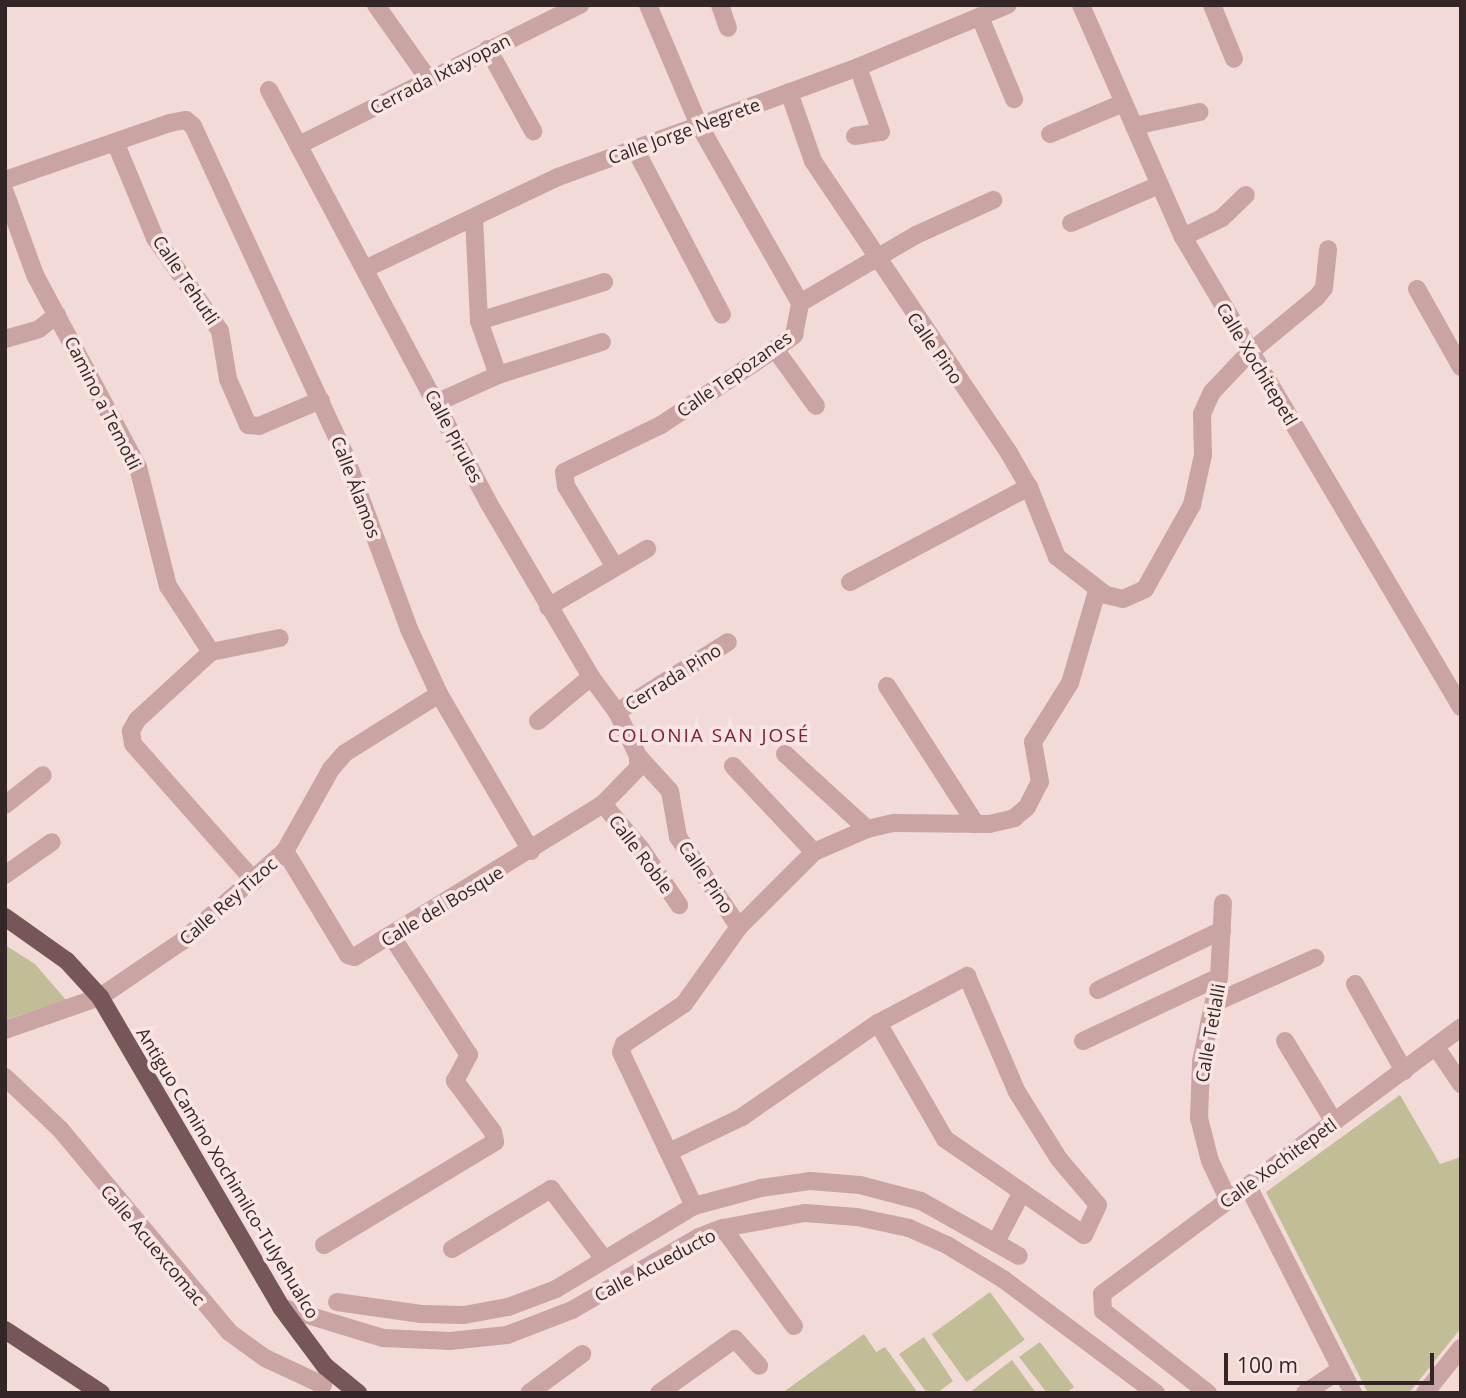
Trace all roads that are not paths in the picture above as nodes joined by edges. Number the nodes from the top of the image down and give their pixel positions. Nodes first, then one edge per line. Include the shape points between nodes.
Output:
1 (376, 5) edge
2 (580, 5) edge
3 (648, 5) edge
4 (720, 5) edge
5 (1009, 5) edge
6 (1081, 5) edge
7 (1212, 5) edge
8 (980, 17) junction
9 (728, 28) dead end
10 (488, 49) junction
11 (1234, 59) dead end
12 (858, 67) junction
13 (429, 80) junction
14 (269, 90) dead end
15 (789, 92) junction
16 (1014, 99) dead end
17 (1123, 103) junction
18 (1200, 112) dead end
19 (699, 125) junction
20 (1134, 126) junction
21 (533, 131) dead end
22 (1050, 134) dead end
23 (855, 136) dead end
24 (116, 144) junction
25 (301, 144) junction
26 (635, 149) junction
27 (5, 180) edge
28 (1157, 186) junction
29 (5, 192) edge
30 (1246, 195) dead end
31 (993, 200) dead end
32 (474, 218) junction
33 (1071, 223) dead end
34 (1183, 237) junction
35 (1328, 249) dead end
36 (876, 259) junction
37 (365, 269) junction
38 (604, 282) dead end
39 (1417, 289) dead end
40 (800, 303) junction
41 (57, 315) junction
42 (722, 315) dead end
43 (479, 321) junction
44 (5, 339) edge
45 (601, 342) dead end
46 (775, 349) junction
47 (1248, 354) junction
48 (1461, 367) edge
49 (498, 375) junction
50 (321, 400) junction
51 (436, 403) junction
52 (817, 406) dead end
53 (1029, 487) junction
54 (647, 549) dead end
55 (615, 567) junction
56 (850, 582) dead end
57 (1097, 591) junction
58 (548, 607) junction
59 (280, 638) dead end
60 (728, 642) dead end
61 (211, 652) junction
62 (591, 677) junction
63 (887, 686) dead end
64 (439, 694) junction
65 (1461, 707) edge
66 (617, 712) junction
67 (538, 721) dead end
68 (785, 754) dead end
69 (638, 756) junction
70 (733, 766) dead end
71 (43, 775) dead end
72 (603, 804) junction
73 (5, 805) edge
74 (976, 824) junction
75 (867, 829) junction
76 (52, 842) dead end
77 (285, 850) junction
78 (531, 851) junction
79 (814, 852) junction
80 (5, 875) edge
81 (254, 881) junction
82 (1223, 903) dead end
83 (679, 905) dead end
84 (5, 917) edge
85 (739, 927) junction
86 (1222, 930) junction
87 (392, 937) junction
88 (1315, 958) dead end
89 (1219, 977) junction
90 (1355, 984) dead end
91 (1098, 990) dead end
92 (100, 997) junction
93 (1214, 1003) junction
94 (878, 1023) junction
95 (1461, 1027) edge
96 (5, 1030) edge
97 (1083, 1041) dead end
98 (1285, 1041) dead end
99 (1436, 1046) junction
100 (1404, 1071) junction
101 (5, 1077) edge
102 (1461, 1084) edge
103 (1334, 1122) junction
104 (669, 1152) junction
105 (1248, 1186) junction
106 (1022, 1192) junction
107 (1228, 1199) junction
108 (694, 1206) junction
109 (723, 1228) junction
110 (997, 1240) junction
111 (324, 1245) dead end
112 (452, 1249) dead end
113 (1019, 1255) dead end
114 (604, 1259) junction
115 (1003, 1279) junction
116 (337, 1302) dead end
117 (281, 1307) junction
118 (794, 1326) dead end
119 (5, 1330) edge
120 (1461, 1348) edge
121 (582, 1354) dead end
122 (759, 1366) dead end
123 (1341, 1369) junction
124 (327, 1384) edge
125 (100, 1393) edge
126 (358, 1393) edge
127 (529, 1393) edge
128 (659, 1393) edge
129 (1156, 1393) edge
130 (1208, 1393) edge
131 (1305, 1393) edge
132 (1353, 1393) edge
133 (1424, 1393) edge

1 - 13 street
2 - 10 street, Cerrada Ixtayopan
3 - 19 street
4 - 9 street
5 - 8 street, Calle Jorge Negrete
6 - 17 street, Calle Xochitepetl
7 - 11 street
8 - 12 street, Calle Jorge Negrete
8 - 16 street
10 - 13 street, Cerrada Ixtayopan
10 - 21 street
12 - 15 street, Calle Jorge Negrete
12 - 23 street via 881,132
13 - 25 street, Cerrada Ixtayopan
14 - 25 street, Calle Pirules
15 - 19 street, Calle Jorge Negrete
15 - 36 street, Calle Pino via 813,161
17 - 20 street, Calle Xochitepetl
17 - 22 street
18 - 20 street
19 - 26 street, Calle Jorge Negrete
19 - 40 street
20 - 28 street, Calle Xochitepetl
24 - 27 street
24 - 50 street, Calle Álamos via 186,120 193,126
24 - 50 street, Calle Tehutli via 155,238 220,331 228,379 248,425 259,426
25 - 37 street, Calle Pirules
26 - 32 street, Calle Jorge Negrete via 558,177
26 - 42 street
28 - 33 street
28 - 34 street, Calle Xochitepetl
29 - 41 street, Camino a Temotli via 35,275
30 - 34 street via 1222,218
31 - 36 street
32 - 37 street, Calle Jorge Negrete
32 - 43 street
34 - 47 street, Calle Xochitepetl
35 - 47 street via 1324,288
36 - 40 street
36 - 53 street, Calle Pino
37 - 51 street, Calle Pirules
38 - 43 street
39 - 48 street
40 - 46 street, Calle Tepozanes via 794,335
41 - 44 street via 38,329
41 - 61 street, Camino a Temotli via 138,467 167,586
43 - 49 street
45 - 49 street
46 - 52 street
46 - 55 street, Calle Tepozanes via 661,425 574,463 564,472 566,486
47 - 57 street via 1212,392 1202,414 1203,455 1192,505 1145,589 1123,599
47 - 65 street, Calle Xochitepetl via 1346,507
49 - 51 street
50 - 64 street, Calle Álamos
51 - 58 street, Calle Pirules
53 - 56 street
53 - 57 street, Calle Pino via 1057,557
54 - 55 street
55 - 58 street
57 - 74 street via 1070,683 1033,742 1040,775 1034,796 1014,818
58 - 62 street, Calle Pirules
59 - 61 street
60 - 66 street, Cerrada Pino
61 - 81 street via 137,720 131,731 133,744
62 - 66 street, Calle Pirules
62 - 67 street
63 - 74 street
64 - 77 street, Calle Rey Tizoc via 338,760
64 - 78 street, Calle Álamos
66 - 69 street, Calle Pirules
68 - 75 street
69 - 72 street, Calle del Bosque via 633,778
69 - 85 street, Calle Pino via 670,791 678,837
70 - 79 street
71 - 73 street
72 - 78 street, Calle del Bosque
72 - 83 street, Calle Roble
74 - 75 street via 894,824
75 - 79 street
76 - 80 street
77 - 81 street, Calle Rey Tizoc
77 - 87 street, Calle del Bosque via 348,954 361,955
78 - 87 street, Calle del Bosque
79 - 85 street
81 - 92 street, Calle Rey Tizoc via 181,942
82 - 86 street, Calle Tetlalli
84 - 92 main road, Antiguo Camino Xochimilco-Tulyehualco via 67,961
85 - 104 street via 684,1004 624,1044 621,1052
86 - 89 street, Calle Tetlalli
86 - 91 street
87 - 111 street via 469,1055 455,1081 493,1132 492,1146
88 - 93 street
89 - 93 street, Calle Tetlalli
89 - 97 street
90 - 100 street
92 - 96 street, Calle Rey Tizoc
92 - 117 main road, Antiguo Camino Xochimilco-Tulyehualco
93 - 107 street, Calle Tetlalli via 1201,1062 1199,1118 1210,1161
94 - 104 street via 742,1117
94 - 106 street via 945,1139
94 - 106 street via 967,976 1017,1092 1059,1160 1098,1205 1084,1235
95 - 99 street, Calle Xochitepetl
98 - 103 street
99 - 100 street, Calle Xochitepetl
99 - 102 street
100 - 103 street, Calle Xochitepetl
101 - 124 street, Calle Acuexcomac via 60,1129 229,1332 265,1358
103 - 105 street, Calle Xochitepetl
104 - 108 street
105 - 107 street, Calle Xochitepetl
105 - 123 street
106 - 110 street
107 - 130 street, Calle Xochitepetl via 1101,1294 1098,1303 1102,1311
108 - 110 street, Calle Acueducto via 810,1181 860,1185 922,1201
108 - 114 street, Calle Acueducto
109 - 115 street, Calle Acueducto via 805,1213 857,1217 909,1228
109 - 117 street, Calle Acueducto via 699,1237 572,1310 507,1335 450,1342 383,1338
109 - 118 street
110 - 113 street, Calle Acueducto
110 - 115 street
112 - 114 street via 551,1189
114 - 116 street, Calle Acueducto via 532,1300 464,1315
115 - 129 street, Calle Acueducto
117 - 124 main road, Antiguo Camino Xochimilco-Tulyehualco
119 - 125 main road
120 - 133 street
121 - 127 street
122 - 128 street via 735,1339
123 - 131 street
123 - 132 street
124 - 126 main road, Antiguo Camino Xochimilco-Tulyehualco

